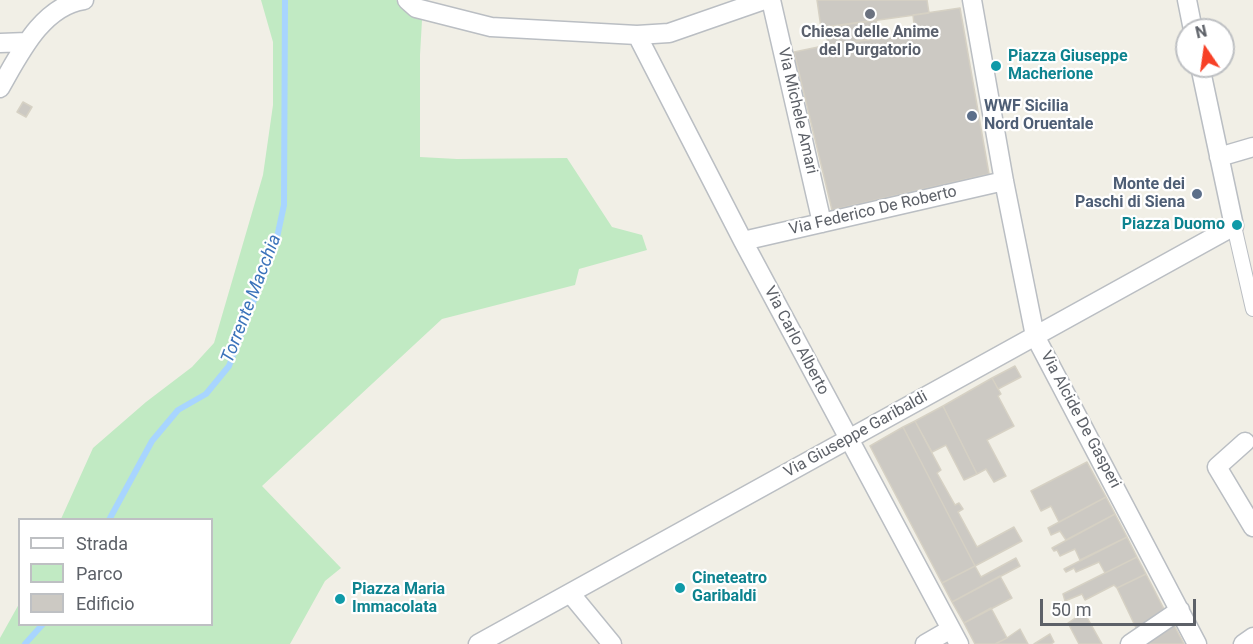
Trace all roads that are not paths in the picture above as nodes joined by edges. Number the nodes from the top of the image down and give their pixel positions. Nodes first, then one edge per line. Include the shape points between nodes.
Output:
1 (84, 0) edge
2 (407, 0) edge
3 (764, 0) edge
4 (771, 0) edge
5 (972, 0) edge
6 (1186, 0) edge
7 (1190, 18) edge
8 (637, 35) junction
9 (0, 42) edge
10 (27, 42) junction
11 (1202, 78) edge
12 (0, 88) edge
13 (1253, 147) edge
14 (1217, 150) junction
15 (1004, 181) junction
16 (822, 223) junction
17 (1234, 226) junction
18 (743, 241) junction
19 (1253, 309) edge
20 (1035, 336) junction
21 (849, 439) junction
22 (1245, 442) dead end
23 (1253, 527) edge
24 (570, 593) junction
25 (1180, 610) junction
26 (955, 637) edge
27 (1253, 637) edge
28 (478, 644) edge
29 (612, 644) edge
30 (925, 644) edge
31 (1130, 644) edge
32 (1197, 644) edge
33 (1243, 644) edge

1 - 10 street via 75,1 55,14
2 - 8 street via 416,8 491,27
3 - 8 street via 669,33
4 - 16 street, Via Michele Amari
5 - 15 street, Via Alcide De Gasperi
6 - 7 street
8 - 18 street, Via Carlo Alberto
9 - 10 street
10 - 12 street
11 - 14 street
13 - 14 street
14 - 17 street
15 - 16 street, Via Federico De Roberto
15 - 20 street, Via Alcide De Gasperi
16 - 18 street, Via Federico De Roberto
17 - 19 street
17 - 20 street, Via Giuseppe Garibaldi
18 - 21 street, Via Carlo Alberto
20 - 21 street, Via Giuseppe Garibaldi
20 - 25 street, Via Alcide De Gasperi
21 - 24 street, Via Giuseppe Garibaldi
21 - 26 street, Via Carlo Alberto
22 - 23 street via 1217,467
24 - 28 street, Via Giuseppe Garibaldi
24 - 29 street
25 - 31 street
25 - 32 street, Via Alcide De Gasperi
26 - 30 street
27 - 33 street

